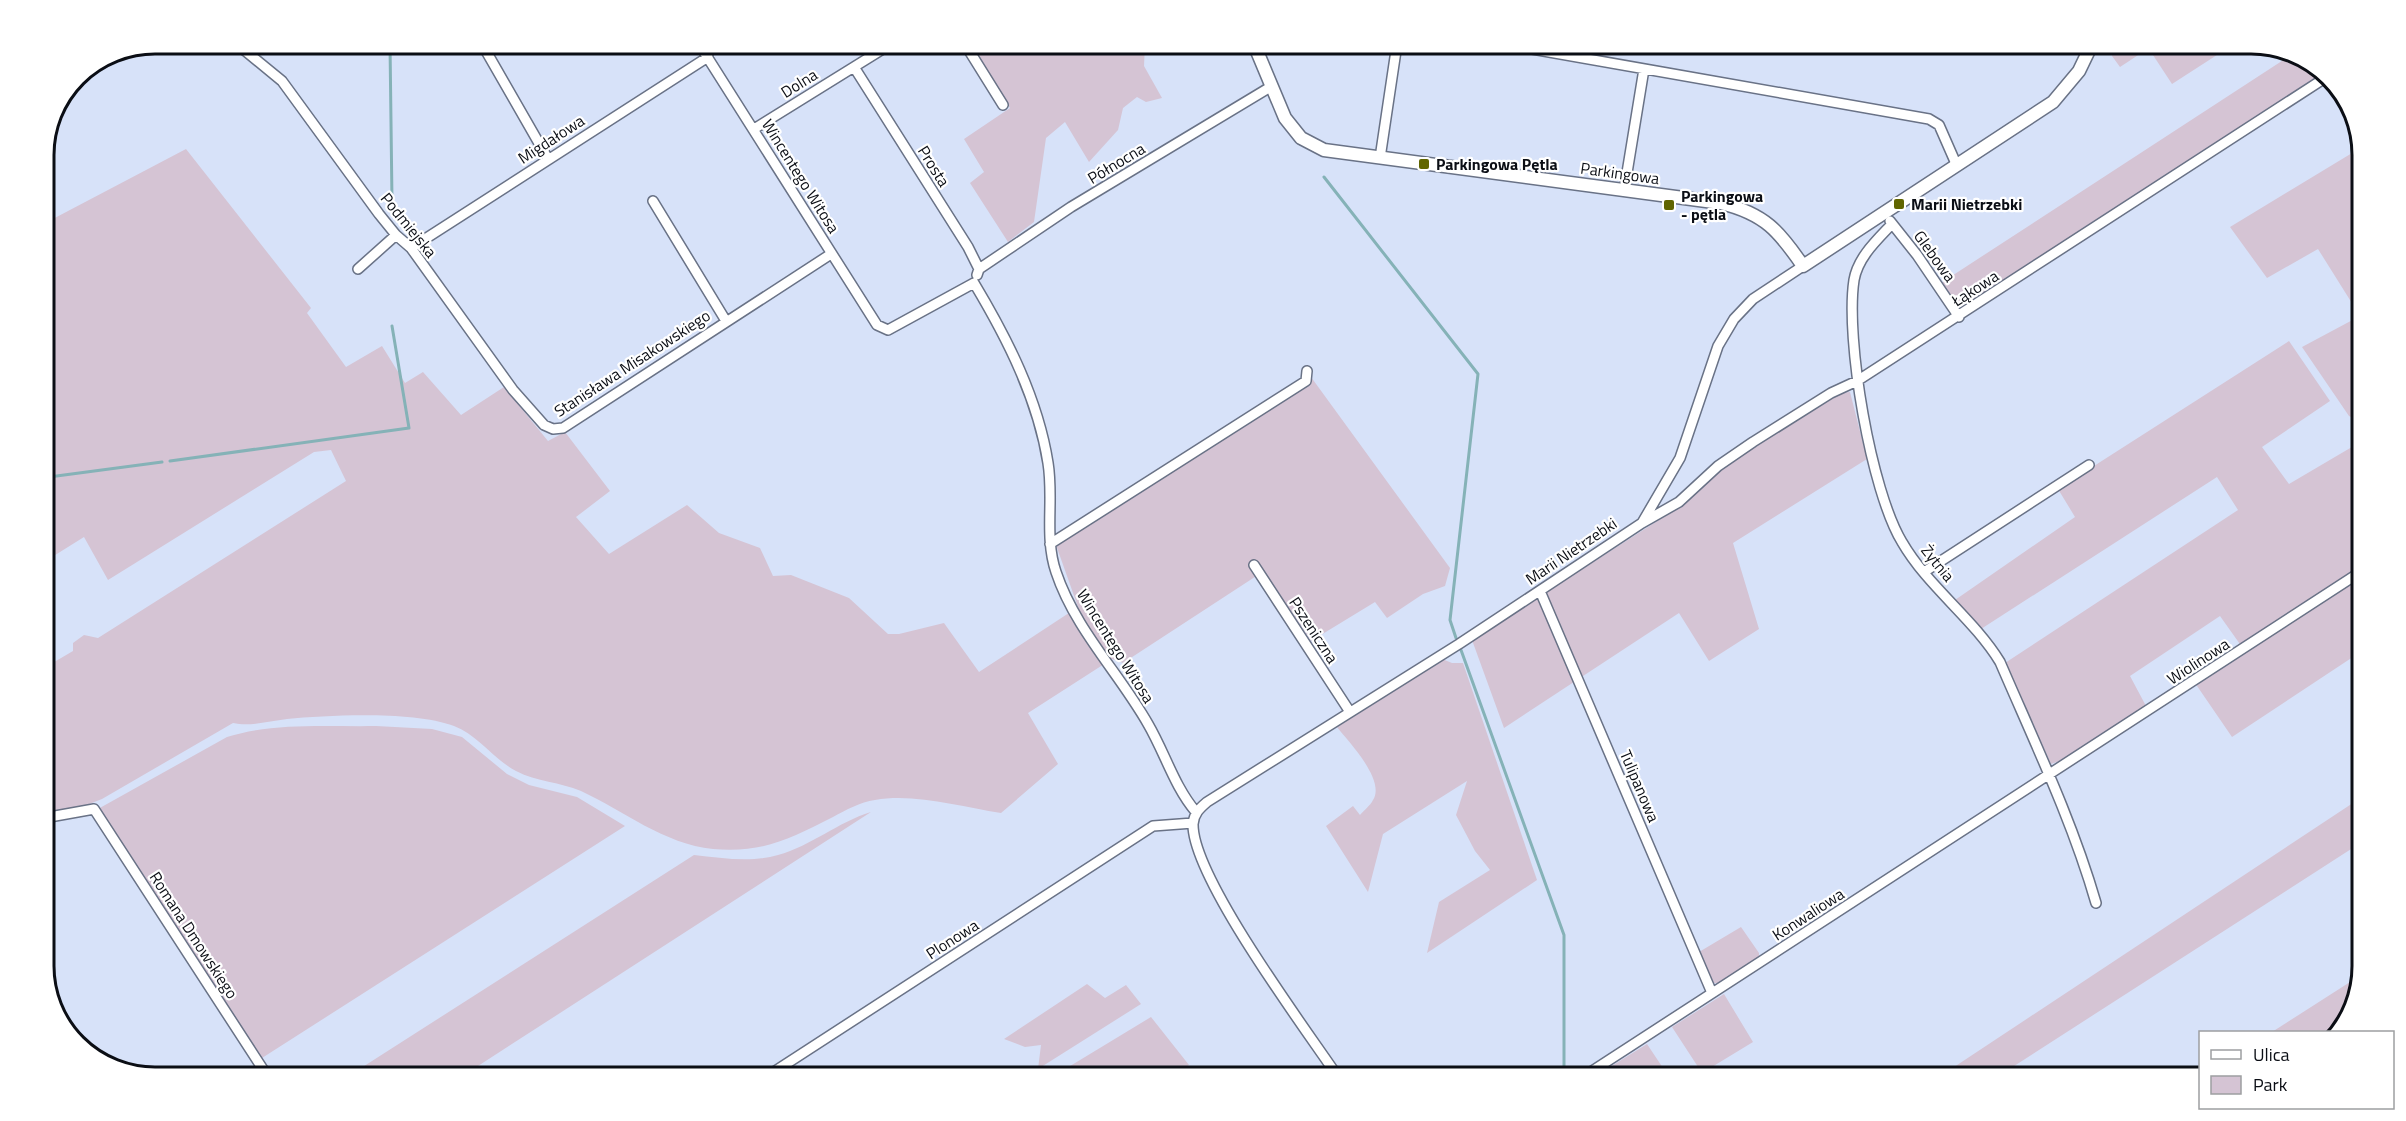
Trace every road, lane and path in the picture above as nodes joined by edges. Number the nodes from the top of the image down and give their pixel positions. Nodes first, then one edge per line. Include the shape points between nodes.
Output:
1 (249, 54) edge
2 (488, 54) edge
3 (706, 54) edge
4 (875, 54) edge
5 (971, 54) edge
6 (1258, 54) edge
7 (1396, 54) edge
8 (1559, 54) edge
9 (2087, 54) edge
10 (708, 57) junction
11 (854, 67) junction
12 (1644, 69) junction
13 (2319, 82) edge
14 (1272, 86) junction
15 (1003, 105) dead end
16 (754, 129) junction
17 (1380, 158) junction
18 (548, 159) junction
19 (1957, 166) junction
20 (1623, 190) junction
21 (653, 201) dead end
22 (1885, 213) junction
23 (1892, 224) junction
24 (396, 235) junction
25 (411, 248) junction
26 (831, 254) junction
27 (1803, 267) junction
28 (358, 269) dead end
29 (979, 269) junction
30 (974, 283) junction
31 (1959, 317) junction
32 (726, 321) junction
33 (1307, 371) dead end
34 (1857, 381) junction
35 (553, 429) joint
36 (2089, 465) dead end
37 (1642, 523) junction
38 (1050, 544) junction
39 (1254, 565) dead end
40 (1924, 572) junction
41 (2352, 577) edge
42 (1540, 591) junction
43 (1350, 712) junction
44 (2049, 774) junction
45 (1196, 812) junction
46 (54, 816) edge
47 (1193, 823) junction
48 (2096, 903) dead end
49 (1712, 993) junction
50 (262, 1067) edge
51 (781, 1067) edge
52 (1331, 1067) edge
53 (1598, 1067) edge

1 - 24 street, Podmiejska via 282,81
2 - 18 street
3 - 10 street, Wincentego Witosa
4 - 11 street, Dolna
5 - 15 street
6 - 14 street, Parkingowa
7 - 17 street
8 - 12 street
9 - 19 street, Marii Nietrzebki via 2079,71 2052,102
10 - 16 street, Wincentego Witosa
10 - 18 street, Migdałowa
11 - 16 street, Dolna
11 - 29 street, Prosta
12 - 19 street via 1929,119 1939,125
12 - 20 street
13 - 31 street, Łąkowa
14 - 17 street, Parkingowa via 1285,118 1301,138 1324,150
14 - 29 street, Północna via 1071,207
16 - 26 street, Wincentego Witosa
17 - 20 street, Parkingowa
18 - 25 street, Migdałowa
19 - 22 street, Marii Nietrzebki
20 - 27 street, Parkingowa via 1744,209 1781,234
21 - 32 street, Stanisława Misakowskiego
22 - 23 street, Glebowa
22 - 27 street, Marii Nietrzebki
23 - 31 street, Glebowa
23 - 34 street, Żytnia via 1860,261 1854,279
24 - 25 street, Podmiejska
24 - 28 street
25 - 35 street, Podmiejska via 513,390 544,425
26 - 30 street, Wincentego Witosa via 880,328 907,321
26 - 32 street, Stanisława Misakowskiego
27 - 37 street, Marii Nietrzebki via 1754,299 1734,319 1718,346 1680,458
29 - 30 street
30 - 38 street, Wincentego Witosa via 1008,341 1039,426 1049,464
31 - 34 street, Łąkowa
32 - 35 street, Stanisława Misakowskiego via 563,428
33 - 38 street via 1306,381
34 - 37 street, Łąkowa via 1752,442 1718,465 1679,502
34 - 40 street, Żytnia via 1885,501 1901,542
36 - 40 street
37 - 42 street, Marii Nietrzebki
38 - 45 street, Wincentego Witosa via 1056,571 1073,611 1148,724
39 - 43 street, Pszeniczna
40 - 44 street, Żytnia via 2000,662
41 - 44 street, Wiolinowa
42 - 43 street, Marii Nietrzebki
42 - 49 street, Tulipanowa
43 - 45 street, Marii Nietrzebki
44 - 48 street, Żytnia
44 - 49 street, Konwaliowa
45 - 47 street
46 - 50 street, Romana Dmowskiego via 94,809
47 - 51 street, Plonowa via 1153,826
47 - 52 street via 1204,862 1230,913
49 - 53 street, Konwaliowa

